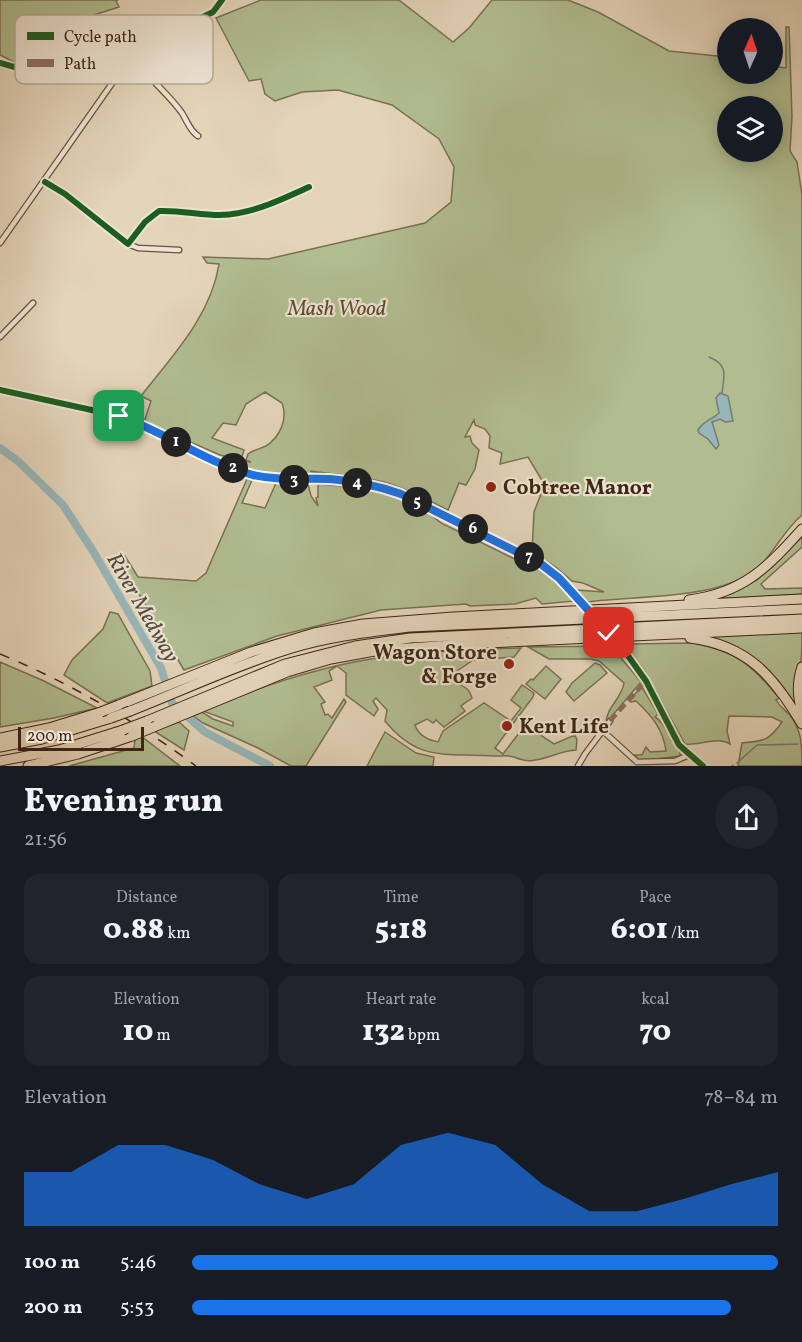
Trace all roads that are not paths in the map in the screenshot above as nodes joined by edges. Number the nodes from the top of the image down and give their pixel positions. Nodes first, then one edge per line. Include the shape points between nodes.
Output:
1 (222, 0) edge
2 (207, 15) edge
3 (0, 63) edge
4 (15, 67) edge
5 (112, 84) edge
6 (157, 84) edge
7 (198, 136) dead end
8 (45, 182) junction
9 (309, 187) dead end
10 (0, 243) edge
11 (128, 244) junction
12 (179, 250) dead end
13 (33, 303) dead end
14 (0, 337) edge
15 (0, 390) edge
16 (802, 530) edge
17 (802, 599) edge
18 (621, 608) junction
19 (802, 609) edge
20 (802, 619) edge
21 (802, 628) edge
22 (616, 637) junction
23 (802, 667) edge
24 (213, 671) junction
25 (223, 693) junction
26 (132, 707) junction
27 (802, 711) edge
28 (161, 721) junction
29 (610, 721) dead end
30 (802, 724) edge
31 (603, 731) junction
32 (0, 738) edge
33 (0, 747) edge
34 (688, 754) junction
35 (0, 761) edge
36 (29, 766) edge
37 (578, 766) edge
38 (703, 766) edge

1 - 2 street
3 - 4 street
5 - 8 street
6 - 7 street
8 - 10 street
8 - 11 street
9 - 11 street via 238,214 159,211
11 - 12 street
13 - 14 street
15 - 34 street, bridge via 119,416 212,460 254,475 286,480 338,480 390,490 534,560 573,593 626,653
16 - 18 highway via 771,564 735,588 705,597
17 - 18 highway
18 - 24 highway via 363,624 251,651
19 - 24 highway via 410,627 347,635
20 - 25 highway via 410,638 319,653
21 - 22 highway
22 - 25 highway via 380,650 331,658
22 - 30 highway via 692,639 735,650 768,674
23 - 27 highway via 798,686
24 - 26 highway
25 - 28 highway
26 - 32 highway, bridge via 120,705 49,728
26 - 33 highway, bridge via 111,718 42,739
28 - 35 highway, bridge via 147,721 59,750
28 - 36 highway, bridge via 132,736
29 - 31 street
31 - 34 street via 637,762 675,761
31 - 37 street
34 - 38 street

